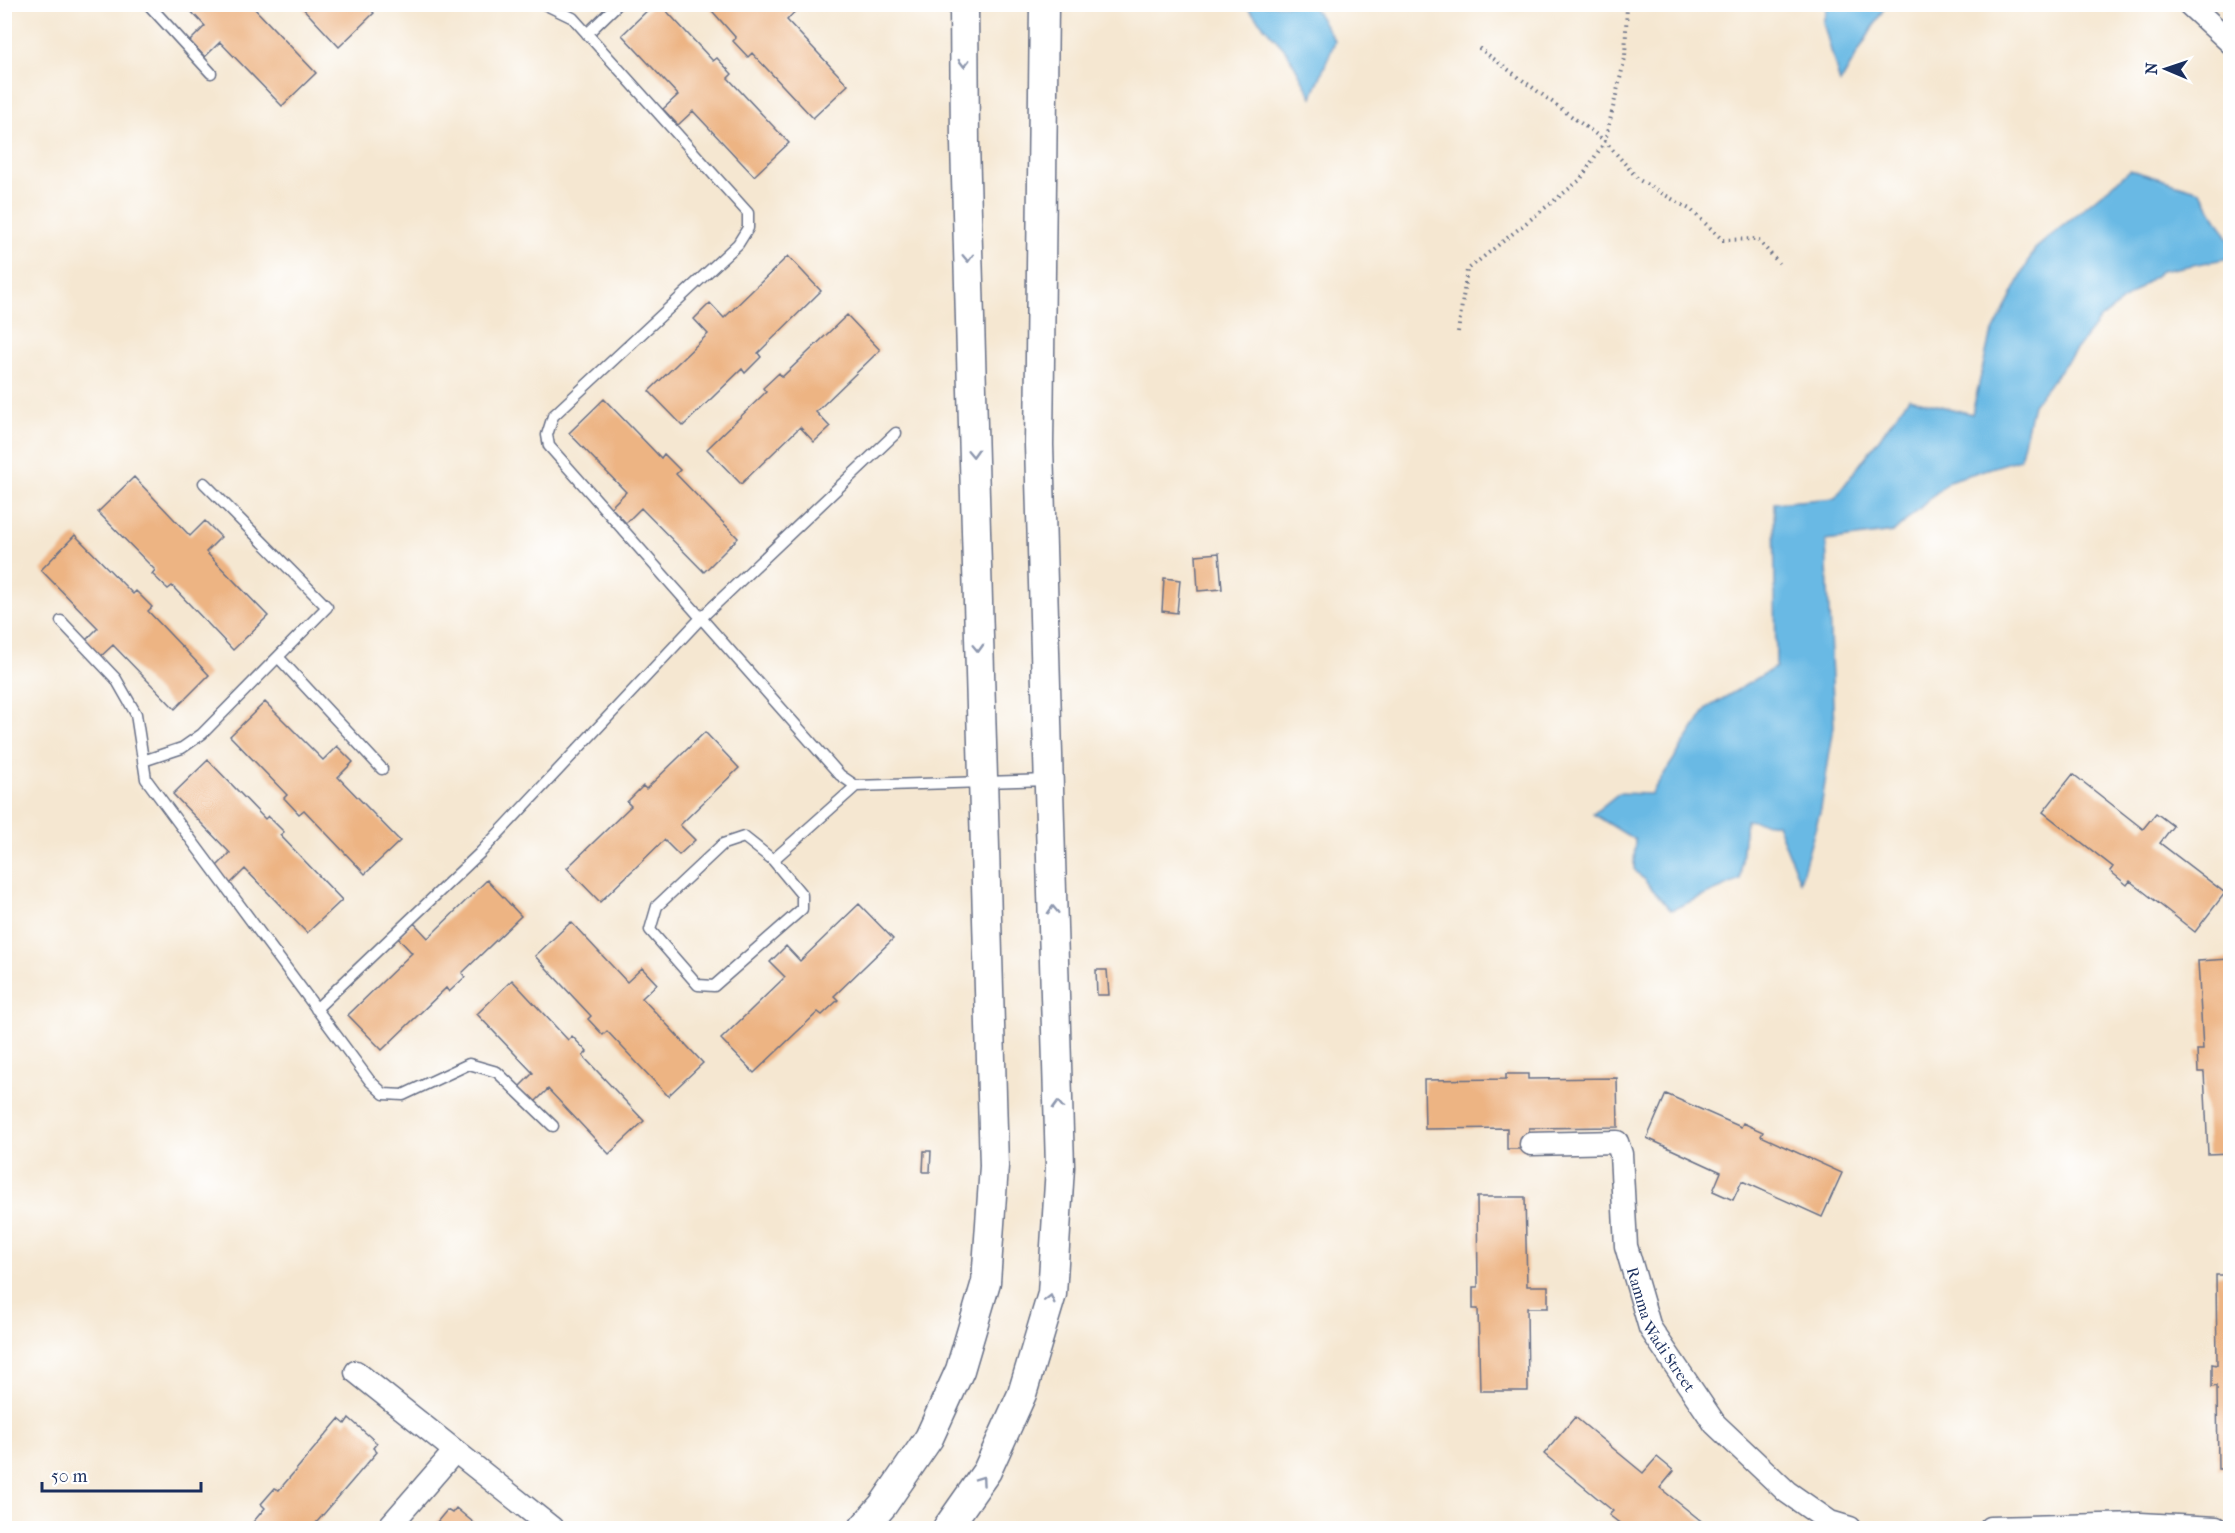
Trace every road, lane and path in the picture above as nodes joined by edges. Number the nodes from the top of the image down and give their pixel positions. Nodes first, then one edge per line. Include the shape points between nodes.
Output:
1 (148, 4) edge
2 (544, 4) edge
3 (618, 4) edge
4 (964, 4) edge
5 (1044, 4) edge
6 (1627, 4) edge
7 (2189, 4) edge
8 (587, 34) junction
9 (2230, 42) edge
10 (1479, 48) dead end
11 (211, 73) dead end
12 (1605, 141) junction
13 (1779, 263) dead end
14 (1458, 332) dead end
15 (896, 433) dead end
16 (204, 483) dead end
17 (701, 618) junction
18 (61, 621) dead end
19 (278, 657) junction
20 (143, 760) junction
21 (382, 769) dead end
22 (1049, 780) junction
23 (982, 783) junction
24 (856, 786) junction
25 (774, 860) junction
26 (316, 1009) junction
27 (553, 1126) dead end
28 (1531, 1144) dead end
29 (356, 1372) dead end
30 (455, 1451) junction
31 (388, 1528) edge
32 (552, 1528) edge
33 (863, 1528) edge
34 (947, 1528) edge
35 (1850, 1528) edge
36 (1990, 1528) edge
37 (2216, 1528) edge

1 - 11 lane
2 - 8 lane via 573,18
3 - 8 lane
4 -> 23 street
5 - 22 street via 1039,445
6 - 12 path via 1625,58
7 - 9 street
8 - 17 lane via 748,213 747,228 738,244 553,416 548,435 549,446
10 - 12 path
12 - 13 path via 1639,180 1691,210 1723,240 1757,239
12 - 14 path via 1580,180 1467,270
15 - 17 lane
16 - 19 lane via 327,607
17 - 24 lane via 840,775
17 - 26 lane via 480,853
18 - 20 lane via 116,679 136,714
19 - 20 lane via 202,734 182,748
19 - 21 lane
20 - 26 lane via 146,779
22 - 23 lane
34 -> 22 street via 987,1471 1018,1404 1052,1294 1060,1167
23 - 24 lane
23 - 33 street via 993,1166 986,1282 960,1370 929,1438
24 - 25 lane
25 - 25 lane via 744,837 723,843 657,906 650,930 698,985 714,986 802,909 802,895
26 - 27 lane via 384,1094 403,1095 469,1064 498,1072
28 - 35 street, Ramma Wadi Street via 1617,1142 1626,1246 1650,1328 1715,1424 1787,1492 1830,1522
29 - 30 street
30 - 31 street
30 - 32 street
36 - 37 street via 2140,1524

